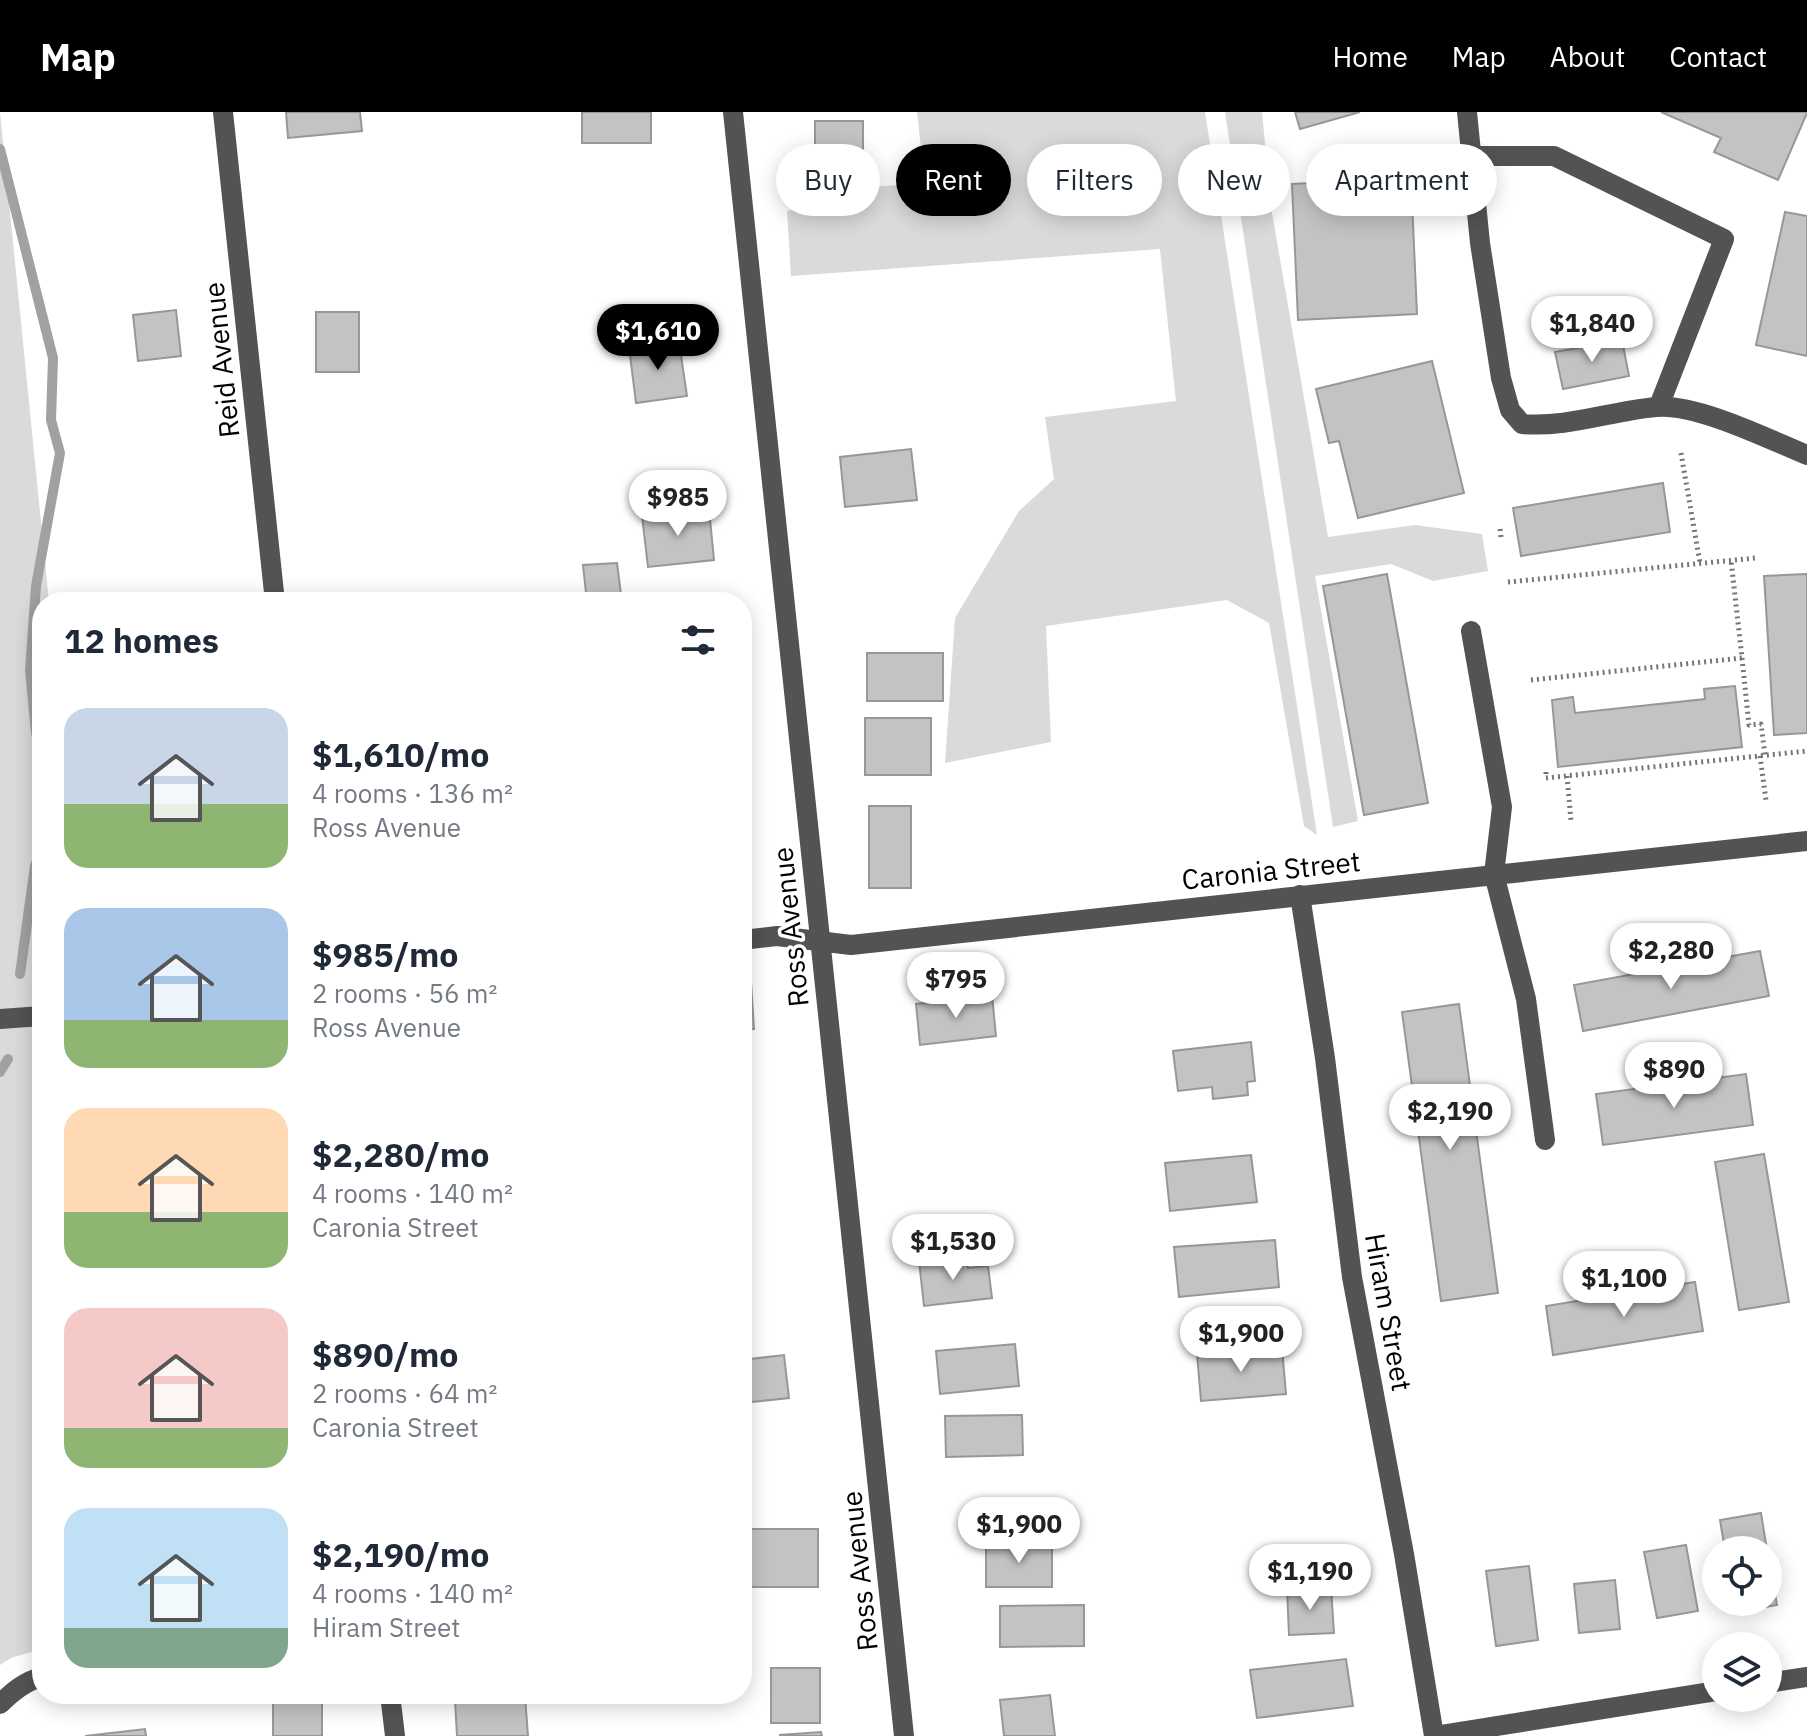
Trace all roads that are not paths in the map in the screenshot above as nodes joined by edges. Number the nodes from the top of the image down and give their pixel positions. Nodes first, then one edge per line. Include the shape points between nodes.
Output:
1 (223, 112) edge
2 (733, 112) edge
3 (1467, 112) edge
4 (1471, 144) edge
5 (1497, 156) edge
6 (1478, 216) edge
7 (1659, 406) junction
8 (1807, 455) edge
9 (274, 592) edge
10 (1471, 631) dead end
11 (1807, 841) edge
12 (1494, 874) junction
13 (1300, 895) junction
14 (752, 939) edge
15 (820, 941) junction
16 (32, 1017) edge
17 (0, 1019) edge
18 (1545, 1140) dead end
19 (1807, 1677) edge
20 (32, 1680) edge
21 (1782, 1681) edge
22 (1702, 1693) edge
23 (0, 1704) edge
24 (391, 1704) edge
25 (395, 1736) edge
26 (904, 1736) edge
27 (1434, 1736) edge

1 - 9 street, Reid Avenue
2 - 15 street, Ross Avenue
3 - 4 street
5 - 7 street via 1554,156 1724,239
6 - 7 street via 1501,378 1510,410 1522,424 1542,426
7 - 8 street via 1693,411
10 - 12 street via 1502,807
11 - 12 street, Caronia Street
12 - 13 street, Caronia Street
12 - 18 street via 1526,999
13 - 15 street, Caronia Street via 851,945
13 - 27 street, Hiram Street via 1352,1277
14 - 15 street, Caronia Street
15 - 26 street, Ross Avenue
16 - 17 street
19 - 21 street
20 - 23 street
22 - 27 street
24 - 25 street

